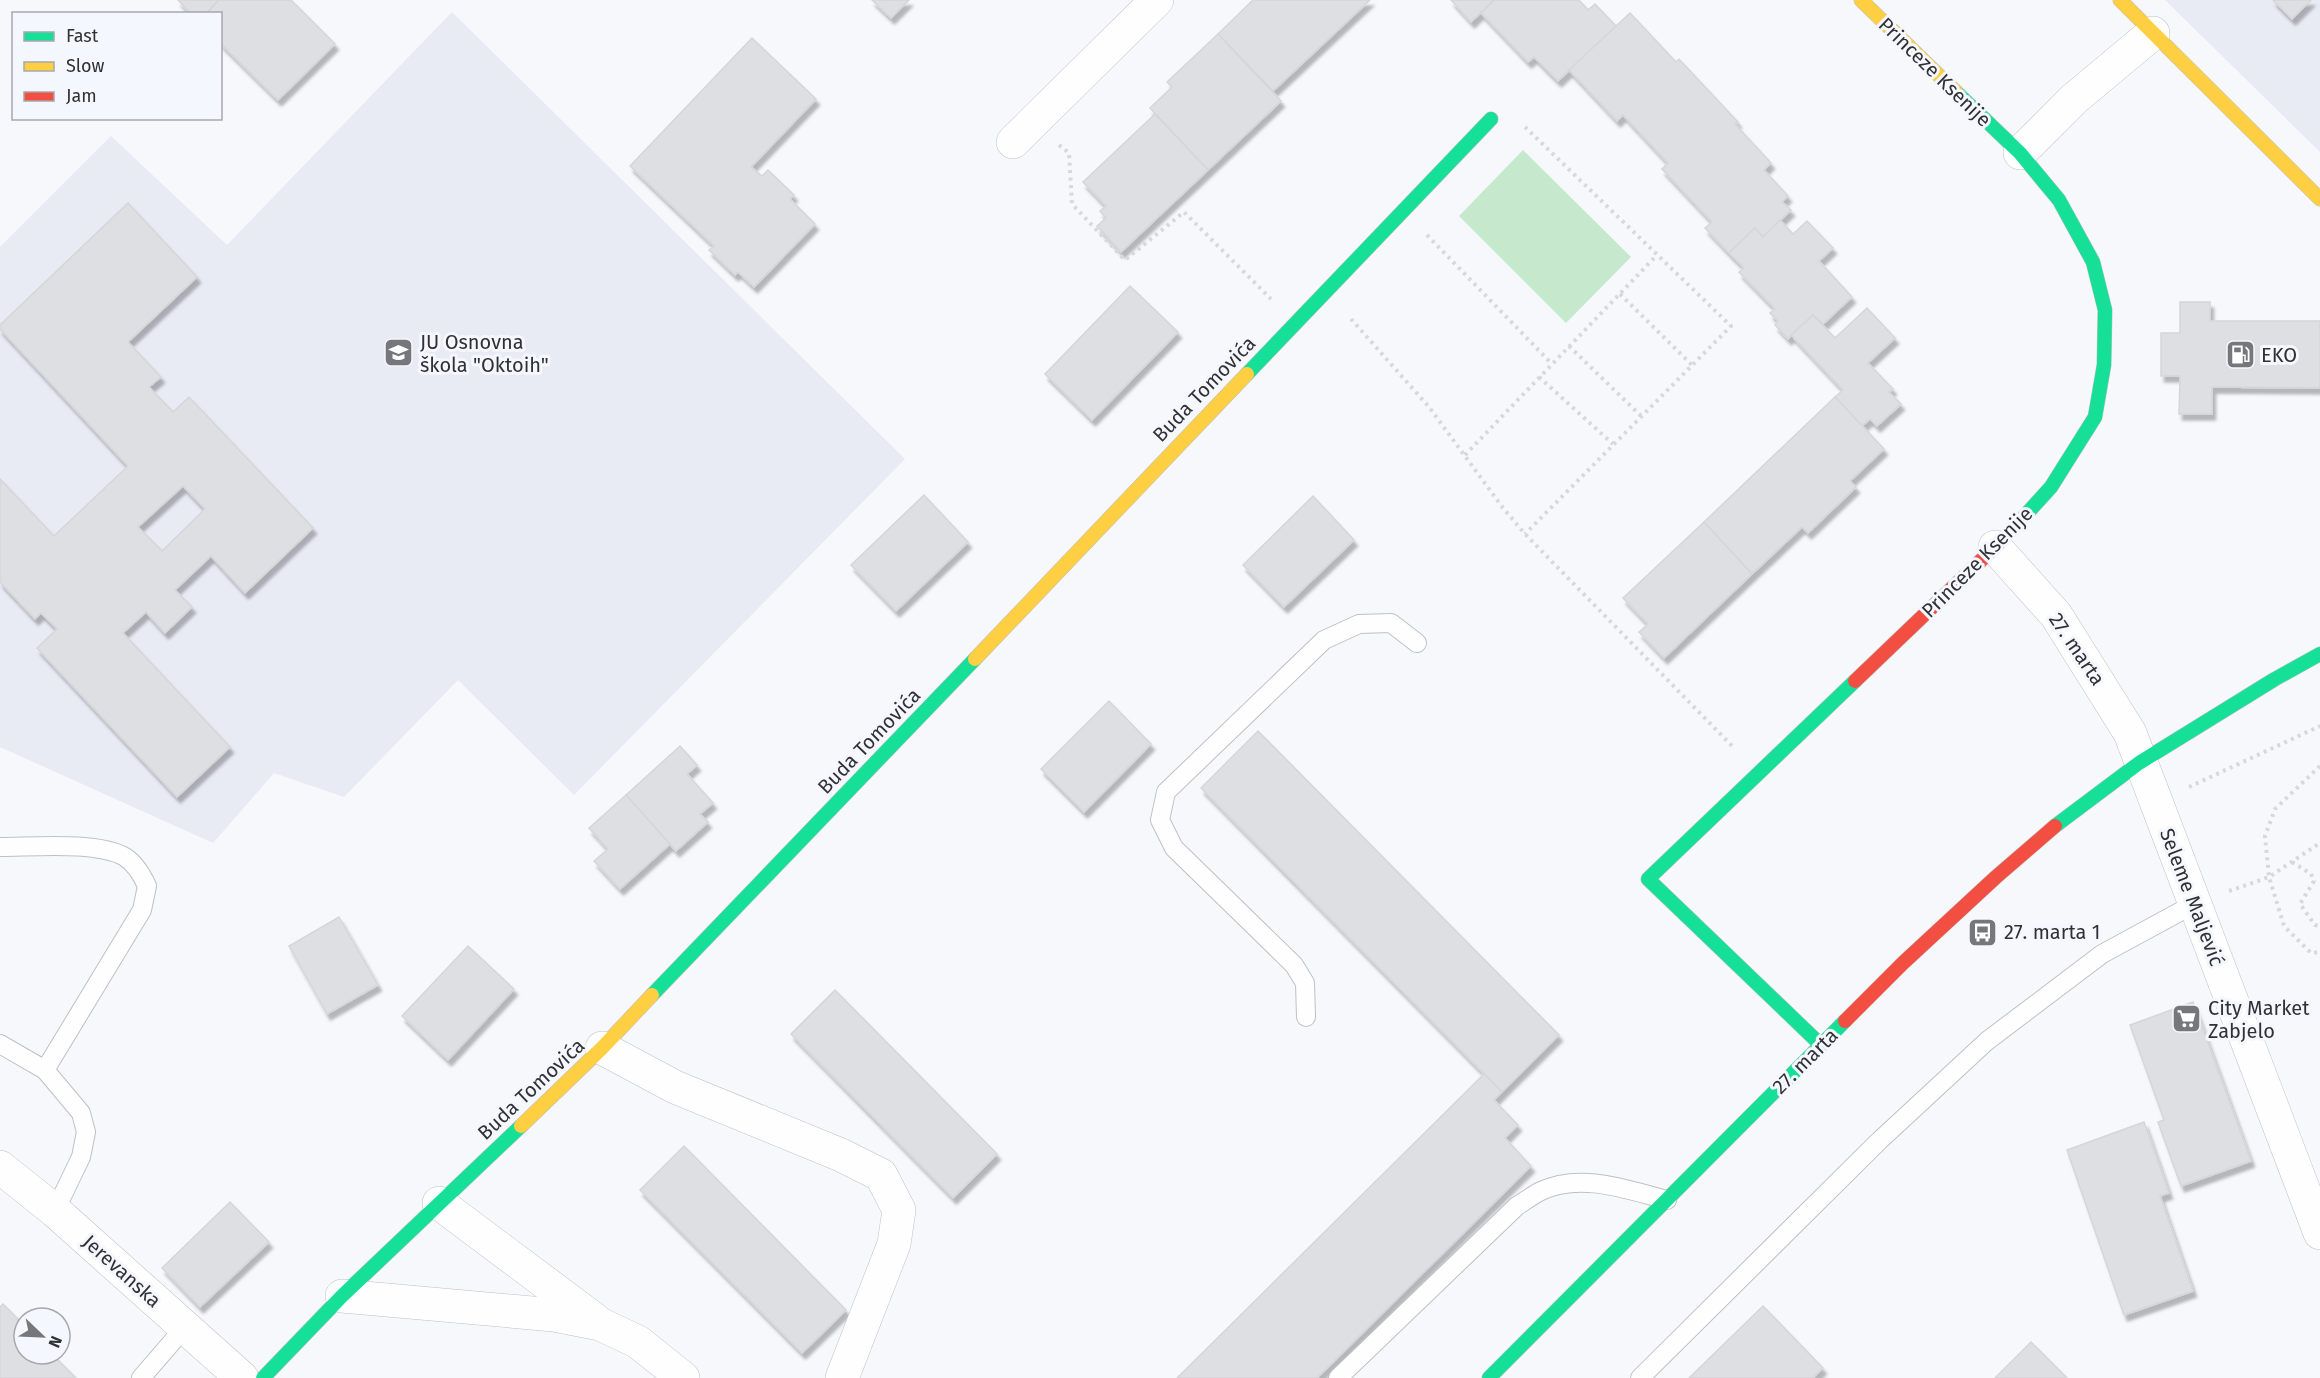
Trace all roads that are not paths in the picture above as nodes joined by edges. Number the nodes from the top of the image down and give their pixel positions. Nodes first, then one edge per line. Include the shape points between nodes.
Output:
1 (1156, 0) edge
2 (1861, 0) edge
3 (2120, 0) edge
4 (2153, 33) junction
5 (1491, 119) road end
6 (1023, 133) road end
7 (2020, 153) junction
8 (2320, 199) edge
9 (1995, 547) junction
10 (1417, 644) dead end
11 (2320, 654) edge
12 (2139, 763) junction
13 (0, 848) edge
14 (2196, 903) junction
15 (1306, 1017) dead end
16 (0, 1044) edge
17 (1821, 1045) junction
18 (602, 1048) junction
19 (45, 1070) junction
20 (0, 1167) edge
21 (1667, 1200) junction
22 (439, 1203) junction
23 (55, 1211) junction
24 (2320, 1233) edge
25 (342, 1296) junction
26 (600, 1324) junction
27 (185, 1328) junction
28 (141, 1378) edge
29 (242, 1378) edge
30 (263, 1378) edge
31 (683, 1378) edge
32 (842, 1378) edge
33 (1338, 1378) edge
34 (1489, 1378) edge
35 (1640, 1378) edge

1 - 6 street
2 - 7 street, Princeze Ksenije
3 - 4 street
4 - 7 street via 2074,99
4 - 8 street
5 - 18 street, Buda Tomovića
7 - 9 street, Princeze Ksenije via 2060,200 2093,262 2105,310 2104,365 2095,417 2051,486
9 - 12 street, 27. marta via 2056,615 2126,726
9 - 17 street, Princeze Ksenije via 1648,879
10 - 15 lane via 1391,623 1359,624 1324,640 1166,792 1160,820 1174,848 1294,964 1305,983
11 - 12 street, 27. marta
12 - 14 street, Seleme Maljević
12 - 17 street, 27. marta via 2049,831
13 - 19 lane via 107,850 139,870 147,886 142,910
14 - 24 street, Seleme Maljević
14 - 35 lane via 2102,954 1987,1041 1879,1141
16 - 19 lane
17 - 21 street, 27. marta
18 - 22 street, Buda Tomovića
18 - 32 street via 675,1087 881,1175 899,1210 894,1244
19 - 23 lane via 81,1113 86,1132 81,1157
20 - 23 street, Jerevanska
21 - 33 lane via 1598,1184 1569,1183 1542,1190 1517,1206
21 - 34 street, 27. marta
22 - 25 street, Buda Tomovića
22 - 26 street
23 - 27 street, Jerevanska
25 - 26 street
25 - 30 street, Buda Tomovića
26 - 31 street via 638,1342
27 - 28 lane
27 - 29 street, Jerevanska

